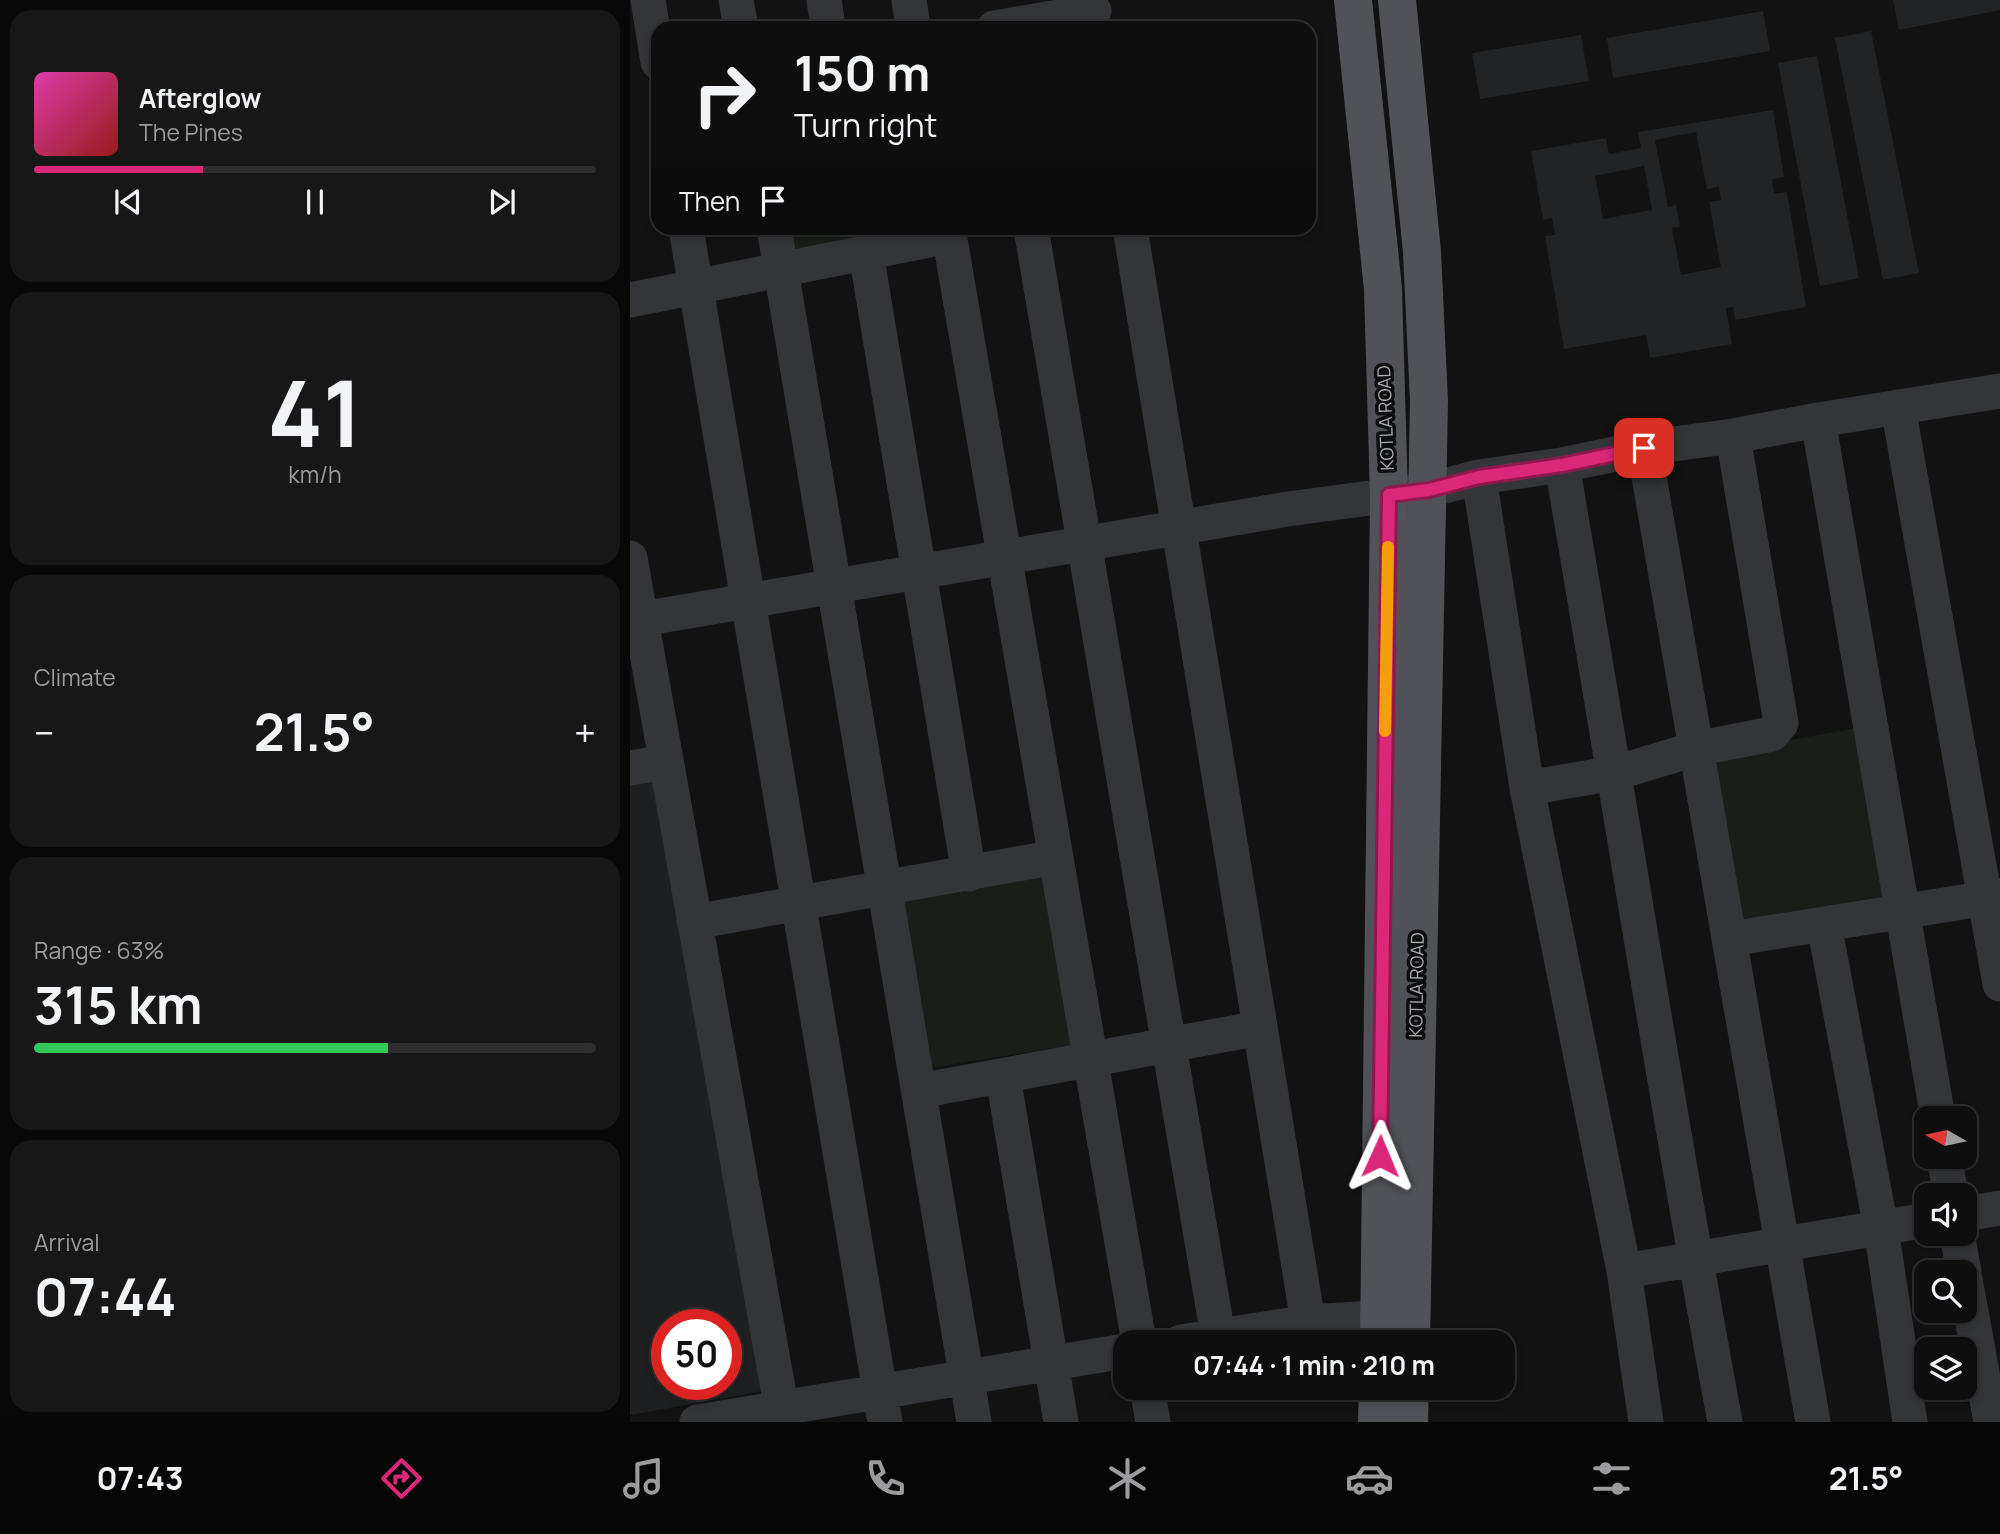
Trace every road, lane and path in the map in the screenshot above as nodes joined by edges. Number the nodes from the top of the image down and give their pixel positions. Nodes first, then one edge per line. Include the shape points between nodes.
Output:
1 (648, 0) edge
2 (736, 0) edge
3 (824, 0) edge
4 (909, 0) edge
5 (993, 0) edge
6 (1353, 0) edge
7 (1397, 0) edge
8 (1095, 13) edge
9 (651, 21) edge
10 (740, 21) edge
11 (827, 21) edge
12 (913, 21) edge
13 (995, 21) edge
14 (1042, 21) edge
15 (687, 235) edge
16 (775, 235) edge
17 (936, 235) edge
18 (949, 235) edge
19 (1032, 235) edge
20 (1131, 235) edge
21 (866, 253) junction
22 (781, 270) junction
23 (695, 287) junction
24 (630, 300) edge
25 (1999, 395) edge
26 (1898, 407) junction
27 (1818, 420) junction
28 (1733, 436) junction
29 (1644, 448) junction
30 (1562, 465) junction
31 (1479, 477) junction
32 (1429, 490) junction
33 (1389, 495) junction
34 (1180, 528) junction
35 (1084, 544) junction
36 (1004, 557) junction
37 (630, 558) edge
38 (919, 572) junction
39 (834, 586) junction
40 (748, 601) junction
41 (635, 620) edge
42 (1695, 749) junction
43 (666, 762) junction
44 (630, 768) edge
45 (1615, 773) junction
46 (1527, 788) junction
47 (1056, 857) junction
48 (969, 874) junction
49 (885, 889) junction
50 (1993, 897) edge
51 (799, 904) junction
52 (1903, 911) junction
53 (694, 922) junction
54 (1824, 924) junction
55 (1730, 939) junction
56 (2000, 984) edge
57 (1261, 1028) junction
58 (1168, 1045) junction
59 (1091, 1060) junction
60 (1003, 1077) junction
61 (919, 1091) junction
62 (1936, 1106) edge
63 (2000, 1208) edge
64 (1977, 1212) edge
65 (1914, 1222) edge
66 (1881, 1228) junction
67 (1782, 1244) junction
68 (1695, 1259) junction
69 (1624, 1270) junction
70 (1308, 1322) junction
71 (1973, 1323) edge
72 (1137, 1330) edge
73 (1217, 1330) edge
74 (1257, 1330) edge
75 (1395, 1330) edge
76 (1113, 1353) edge
77 (1051, 1364) junction
78 (966, 1378) junction
79 (1149, 1400) edge
80 (1378, 1400) edge
81 (1410, 1400) edge
82 (883, 1407) edge
83 (783, 1415) edge
84 (697, 1422) edge
85 (974, 1422) edge
86 (1061, 1422) edge
87 (1153, 1422) edge
88 (1377, 1422) edge
89 (1409, 1422) edge
90 (1646, 1422) edge
91 (1725, 1422) edge
92 (1813, 1422) edge
93 (1910, 1422) edge
94 (1991, 1422) edge

1 - 9 street
2 - 10 street
3 - 11 street
4 - 12 street
5 - 13 street
6 - 33 main road, KOTLA ROAD via 1382,289
7 - 32 main road, KOTLA ROAD via 1422,252
8 - 14 street
15 - 23 street
16 - 22 street
17 - 21 street
18 - 36 street
19 - 35 street
20 - 34 street
21 - 22 street
21 - 38 street
22 - 23 street
22 - 39 street
23 - 24 street
23 - 40 street
25 - 26 street
26 - 27 street
26 - 50 street
27 - 28 street
27 - 52 street
28 - 29 street
28 - 42 street via 1781,723 1772,734
29 - 30 street
29 - 42 street
30 - 31 street
30 - 45 street
31 - 32 street
31 - 46 street
32 - 33 street
32 - 75 main road, KOTLA ROAD via 1420,804
33 - 34 street
33 - 75 main road, KOTLA ROAD
34 - 35 street
34 - 57 street
35 - 36 street
35 - 58 street
36 - 38 street
36 - 47 street
37 - 41 street
38 - 39 street
38 - 48 street
39 - 40 street
39 - 49 street
40 - 41 street
40 - 51 street
41 - 43 street
42 - 45 street
42 - 55 street
43 - 44 street
43 - 53 street
45 - 46 street
45 - 68 street
46 - 69 street
47 - 48 street
47 - 59 street
48 - 49 street
49 - 51 street
49 - 61 street
50 - 52 street
50 - 56 street
51 - 53 street
51 - 82 street
52 - 54 street
52 - 62 street
53 - 83 street
54 - 55 street
54 - 66 street
55 - 67 street
57 - 58 street
57 - 70 street
58 - 59 street
58 - 73 street
59 - 60 street
59 - 72 street
60 - 61 street
60 - 77 street
61 - 78 street
63 - 64 street
65 - 66 street
66 - 67 street
66 - 93 street
67 - 68 street
67 - 92 street
68 - 69 street
68 - 91 street
69 - 90 street
70 - 74 street
70 - 75 street
71 - 94 street
76 - 77 street
77 - 78 street
77 - 86 street
78 - 82 street
78 - 85 street
79 - 87 street
80 - 88 main road
81 - 89 main road
82 - 83 street
83 - 84 street

